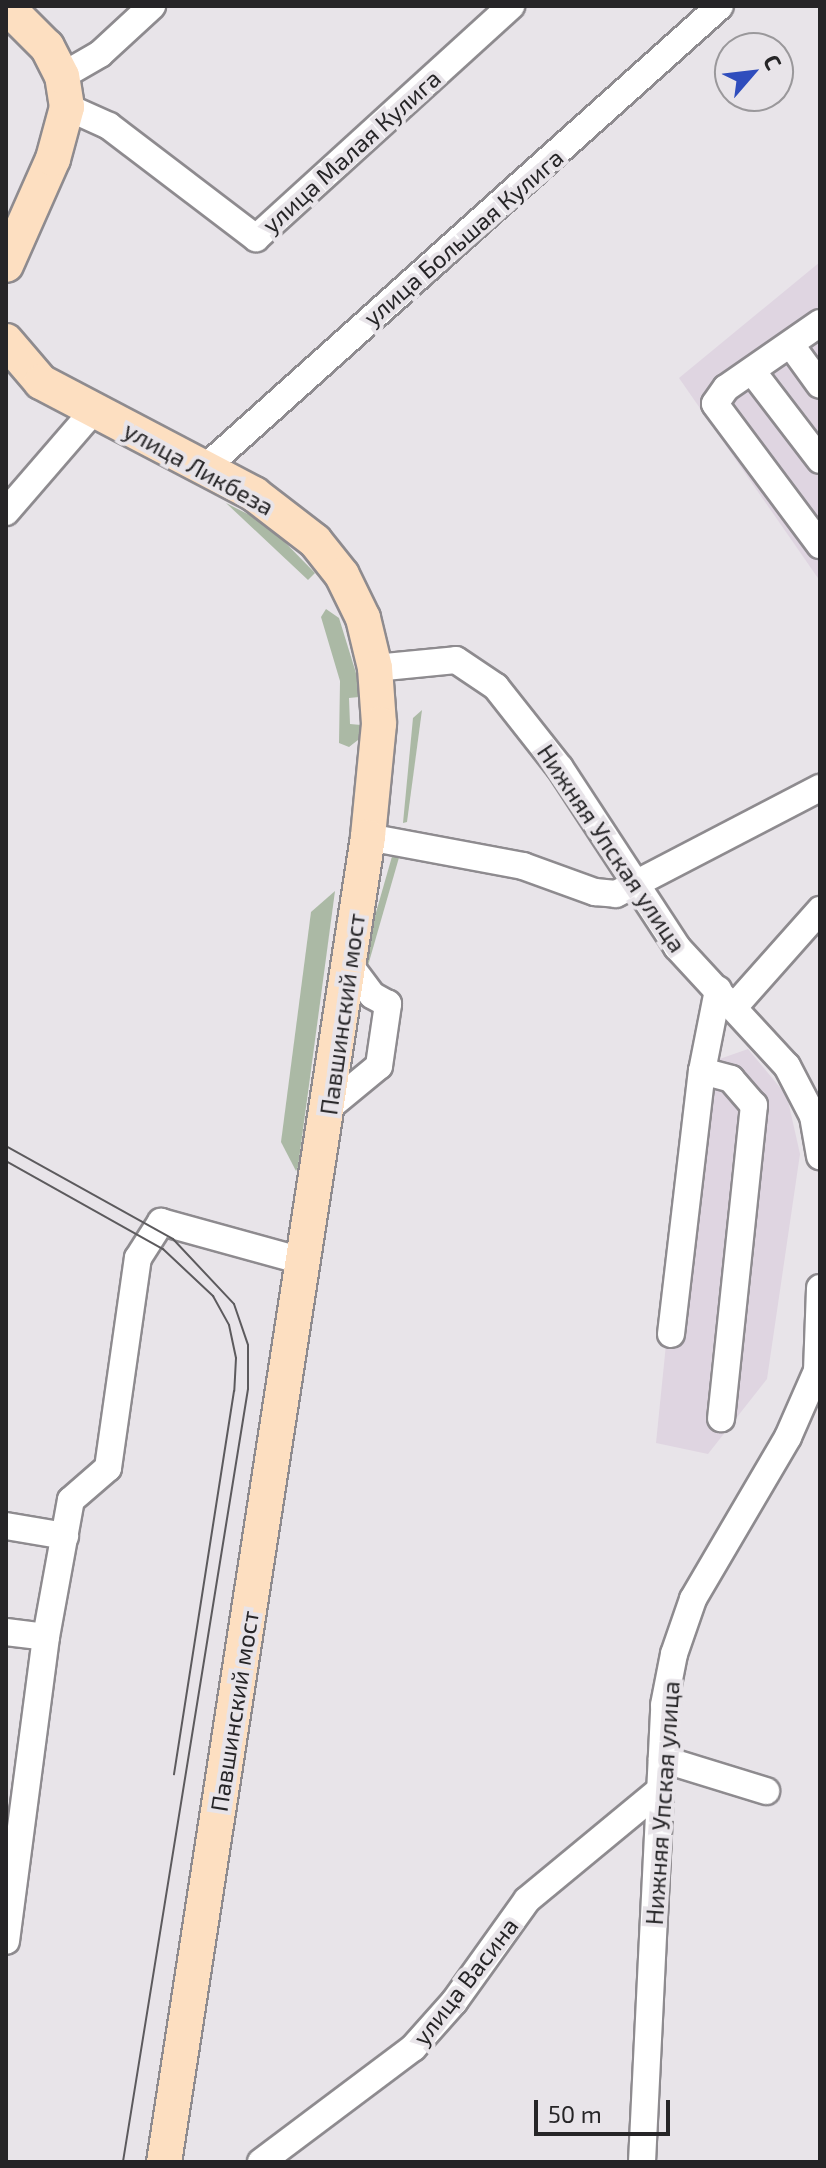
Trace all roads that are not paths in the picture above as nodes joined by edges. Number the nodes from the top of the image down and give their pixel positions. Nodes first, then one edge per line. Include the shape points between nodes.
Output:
1 (6, 6) edge
2 (152, 6) edge
3 (720, 6) edge
4 (497, 10) edge
5 (64, 92) junction
6 (30, 202) junction
7 (6, 228) edge
8 (6, 265) edge
9 (820, 323) edge
10 (6, 341) edge
11 (791, 345) junction
12 (752, 371) junction
13 (6, 375) edge
14 (41, 382) junction
15 (820, 385) edge
16 (94, 410) junction
17 (820, 460) edge
18 (206, 467) junction
19 (6, 512) edge
20 (820, 545) edge
21 (375, 668) junction
22 (376, 766) joint
23 (820, 788) edge
24 (368, 837) junction
25 (635, 885) junction
26 (820, 910) edge
27 (726, 999) junction
28 (702, 1071) junction
29 (820, 1156) edge
30 (303, 1261) junction
31 (820, 1288) edge
32 (671, 1334) dead end
33 (721, 1418) dead end
34 (6, 1526) edge
35 (65, 1536) junction
36 (6, 1632) edge
37 (46, 1637) junction
38 (662, 1759) junction
39 (660, 1790) junction
40 (766, 1791) dead end
41 (6, 1941) edge
42 (164, 2162) edge
43 (261, 2162) edge
44 (642, 2162) edge

1 - 5 main road via 47,47
2 - 5 street
3 - 18 street, улица Большая Кулига
4 - 5 street, улица Малая Кулига via 256,238
5 - 6 main road via 53,159
6 - 7 street
6 - 8 main road
9 - 11 street
10 - 14 main road, улица Ликбеза
11 - 12 street
11 - 15 street
12 - 17 street
12 - 20 street via 726,388 715,404
13 - 14 street
14 - 16 main road, улица Ликбеза
16 - 18 main road, улица Ликбеза
16 - 19 street
18 - 21 main road, улица Ликбеза via 254,494 315,541 342,575 363,618
21 - 22 main road, улица Ликбеза
21 - 25 street, Нижняя Упская улица via 436,658 475,668 560,768
22 - 24 main road, Павшинский мост
23 - 25 street
24 - 25 street via 523,866 595,892 616,894
24 - 30 main road, Павшинский мост
25 - 27 street, Нижняя Упская улица via 677,947
26 - 27 street
27 - 28 street
27 - 29 street, Нижняя Упская улица via 797,1081 813,1116
28 - 32 street
28 - 33 street via 731,1079 754,1105
30 - 35 street via 161,1222 138,1258 108,1468 71,1500
30 - 42 main road, Павшинский мост
31 - 38 street, Нижняя Упская улица via 817,1371 788,1437 683,1624 664,1705
34 - 35 street
35 - 37 street
36 - 37 street
37 - 41 street
38 - 39 street, Нижняя Упская улица
38 - 40 street
39 - 43 street, улица Васина via 527,1900 454,2002 413,2048
39 - 44 street, Нижняя Упская улица

